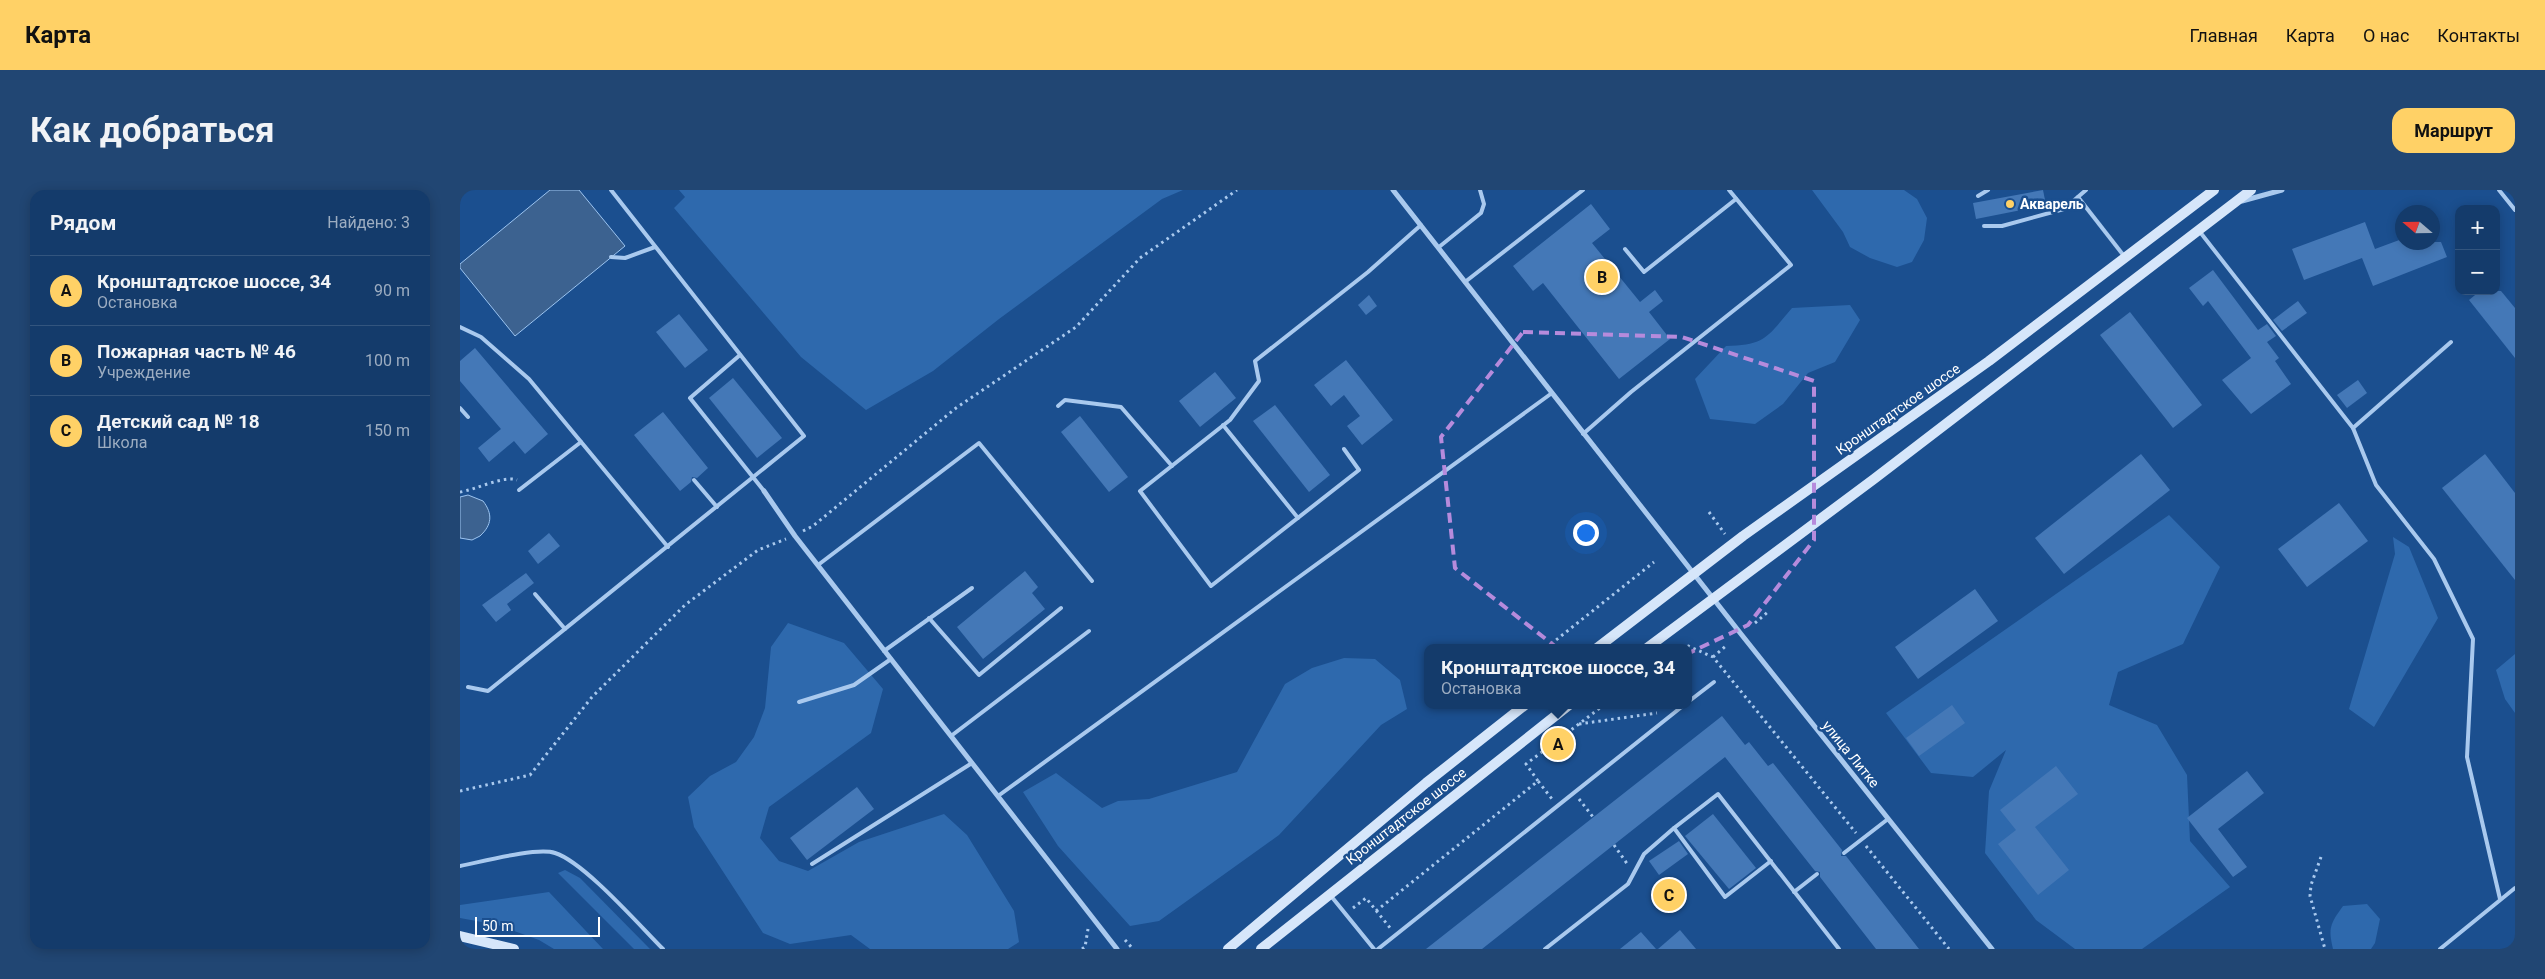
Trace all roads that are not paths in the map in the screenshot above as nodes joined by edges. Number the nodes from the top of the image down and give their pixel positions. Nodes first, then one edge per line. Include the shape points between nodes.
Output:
1 (611, 190) edge
2 (1393, 190) edge
3 (1480, 190) edge
4 (1583, 190) edge
5 (1728, 190) edge
6 (1988, 190) edge
7 (2086, 190) edge
8 (2214, 190) edge
9 (2251, 190) edge
10 (2282, 190) edge
11 (2499, 190) edge
12 (1978, 196) dead end
13 (2078, 197) junction
14 (1736, 200) junction
15 (2234, 203) junction
16 (2515, 210) edge
17 (1421, 225) junction
18 (1984, 226) dead end
19 (2198, 230) junction
20 (655, 247) junction
21 (1439, 247) junction
22 (1625, 249) dead end
23 (611, 257) dead end
24 (2126, 258) junction
25 (1466, 282) junction
26 (462, 328) edge
27 (460, 333) edge
28 (2451, 342) dead end
29 (740, 355) junction
30 (1552, 393) junction
31 (1058, 406) dead end
32 (460, 408) edge
33 (468, 417) dead end
34 (1223, 425) junction
35 (2353, 428) junction
36 (1583, 434) junction
37 (581, 442) junction
38 (1344, 449) dead end
39 (1172, 466) junction
40 (754, 478) junction
41 (694, 480) dead end
42 (519, 490) dead end
43 (764, 492) joint
44 (717, 507) junction
45 (1298, 518) junction
46 (668, 547) junction
47 (818, 565) junction
48 (1693, 573) junction
49 (1092, 581) dead end
50 (972, 588) dead end
51 (535, 594) dead end
52 (1714, 599) junction
53 (1061, 608) dead end
54 (929, 618) junction
55 (565, 629) junction
56 (1089, 631) dead end
57 (1602, 644) edge
58 (1652, 644) edge
59 (884, 651) junction
60 (891, 659) junction
61 (1714, 682) dead end
62 (468, 687) dead end
63 (1692, 699) edge
64 (799, 702) dead end
65 (1520, 709) edge
66 (1564, 709) edge
67 (1679, 709) edge
68 (952, 736) junction
69 (972, 763) junction
70 (998, 796) junction
71 (1888, 819) junction
72 (1674, 828) junction
73 (1844, 853) dead end
74 (1771, 861) junction
75 (812, 864) dead end
76 (460, 866) edge
77 (1817, 874) dead end
78 (2515, 888) edge
79 (1794, 892) junction
80 (1329, 894) junction
81 (2500, 899) junction
82 (460, 936) edge
83 (514, 949) edge
84 (663, 949) edge
85 (1117, 949) edge
86 (1228, 949) edge
87 (1261, 949) edge
88 (1376, 949) edge
89 (1545, 949) edge
90 (1839, 949) edge
91 (1992, 949) edge
92 (2440, 949) edge

1 - 20 lane
2 - 17 street, улица Литке
3 - 21 lane via 1484,204 1481,213
4 - 25 lane
5 - 14 lane
6 - 12 lane
7 - 13 lane
8 - 24 main road, Кронштадтское шоссе
9 - 15 main road
10 - 15 street
11 - 16 lane
13 - 18 lane via 2064,209 2002,226
13 - 24 lane
14 - 22 lane via 1644,272
14 - 36 lane via 1791,265
15 - 19 main road
17 - 21 street, улица Литке
17 - 34 lane via 1368,272 1255,362 1260,381
19 - 35 lane
19 - 52 main road
20 - 23 lane via 625,258
20 - 29 lane
21 - 25 street, улица Литке
24 - 48 main road, Кронштадтское шоссе via 1990,361
25 - 30 street, улица Литке
26 - 27 lane
26 - 37 lane via 481,337 529,379
28 - 35 lane
29 - 40 lane via 690,398
29 - 40 lane via 804,436
30 - 36 street, улица Литке
30 - 70 lane
31 - 39 lane via 1065,400 1121,407
32 - 33 lane
34 - 39 lane
34 - 45 lane
35 - 81 lane via 2376,485 2434,558 2473,639 2467,757
36 - 48 street, улица Литке
37 - 42 lane
37 - 46 lane
38 - 45 lane via 1359,470
39 - 45 lane via 1140,491 1211,586
40 - 43 lane
40 - 44 lane
41 - 44 lane
43 - 47 street
44 - 46 lane
46 - 55 lane
47 - 49 lane via 979,443
47 - 59 street
48 - 52 street, улица Литке
48 - 57 main road, Кронштадтское шоссе
50 - 54 lane
51 - 55 lane
52 - 58 main road
52 - 71 street, улица Литке
53 - 54 lane via 979,675
54 - 59 lane
55 - 62 lane via 488,691
56 - 68 lane
59 - 60 street
60 - 64 lane via 854,685
60 - 68 street
61 - 63 lane
65 - 86 main road, Кронштадтское шоссе
66 - 80 main road, Кронштадтское шоссе
67 - 88 lane
68 - 69 street
69 - 70 street
69 - 75 lane
70 - 85 street
71 - 73 lane
71 - 91 street, улица Литке
72 - 74 lane via 1718,794
72 - 74 lane via 1726,897
72 - 89 lane via 1644,854 1628,884
74 - 79 lane
76 - 84 lane via 554,852 583,869
77 - 79 lane
78 - 81 lane
79 - 90 lane
80 - 87 main road, Кронштадтское шоссе
80 - 88 lane
81 - 92 lane
82 - 83 main road

